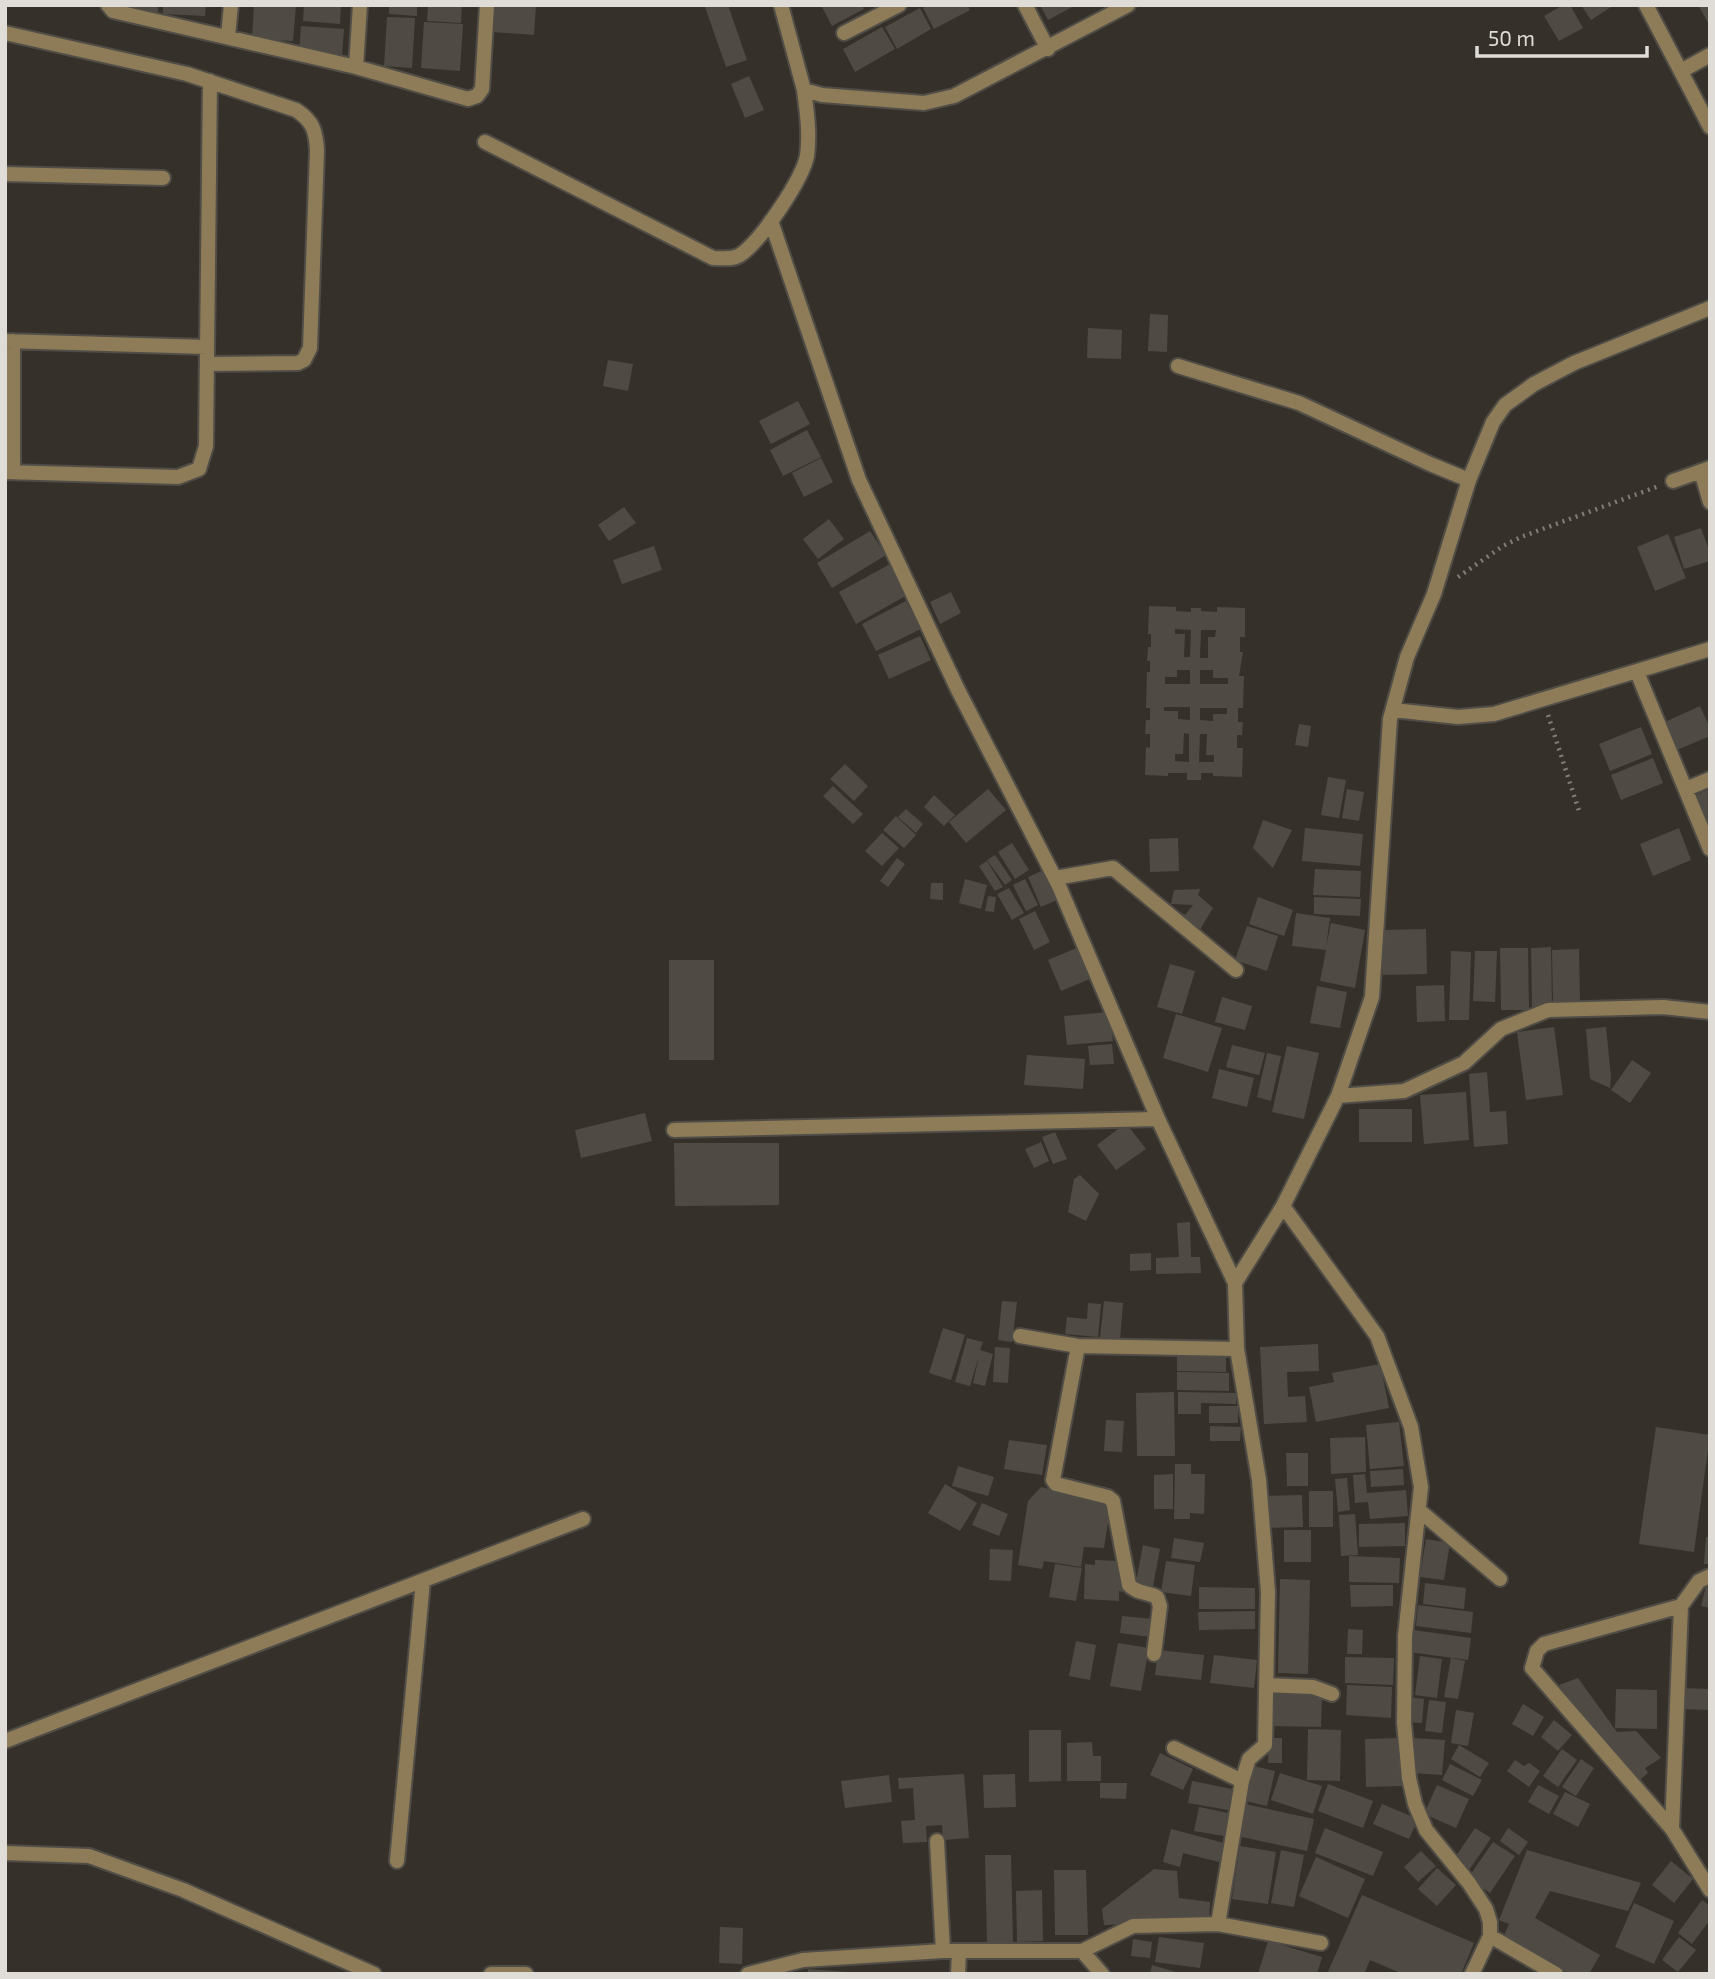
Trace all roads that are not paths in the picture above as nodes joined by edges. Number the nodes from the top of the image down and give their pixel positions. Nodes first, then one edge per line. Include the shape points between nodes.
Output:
1 (108, 5) edge
2 (231, 5) edge
3 (360, 5) edge
4 (487, 5) edge
5 (781, 5) edge
6 (1025, 5) edge
7 (1128, 5) edge
8 (1646, 5) edge
9 (889, 7) edge
10 (5, 33) edge
11 (844, 33) dead end
12 (228, 36) junction
13 (1048, 49) junction
14 (1710, 55) edge
15 (356, 67) junction
16 (1681, 71) junction
17 (210, 81) junction
18 (804, 90) junction
19 (1710, 127) edge
20 (485, 142) dead end
21 (5, 174) edge
22 (163, 178) dead end
23 (771, 221) junction
24 (1710, 308) edge
25 (9, 341) edge
26 (207, 347) junction
27 (207, 364) junction
28 (1178, 366) dead end
29 (1705, 470) edge
30 (9, 472) edge
31 (1469, 480) junction
32 (1673, 481) road end
33 (1710, 502) edge
34 (1710, 649) edge
35 (1637, 672) junction
36 (1393, 710) junction
37 (1710, 779) edge
38 (1685, 789) junction
39 (1710, 849) edge
40 (1055, 878) junction
41 (1236, 970) dead end
42 (1710, 1012) edge
43 (1338, 1096) junction
44 (1158, 1119) junction
45 (674, 1130) dead end
46 (1283, 1206) junction
47 (1235, 1283) junction
48 (1020, 1336) dead end
49 (1078, 1346) junction
50 (1237, 1349) junction
51 (1420, 1511) junction
52 (583, 1519) dead end
53 (1710, 1576) edge
54 (1500, 1579) dead end
55 (423, 1581) junction
56 (1681, 1606) junction
57 (1154, 1654) dead end
58 (1266, 1685) junction
59 (1332, 1695) dead end
60 (5, 1741) edge
61 (1174, 1748) dead end
62 (1242, 1781) junction
63 (1672, 1829) junction
64 (937, 1841) dead end
65 (5, 1853) edge
66 (397, 1861) dead end
67 (1710, 1890) edge
68 (1218, 1924) junction
69 (1490, 1936) junction
70 (1321, 1943) dead end
71 (951, 1951) junction
72 (1082, 1951) junction
73 (802, 1967) edge
74 (374, 1974) edge
75 (491, 1974) edge
76 (526, 1974) edge
77 (748, 1974) edge
78 (958, 1974) edge
79 (1102, 1974) edge
80 (1472, 1974) edge
81 (1556, 1974) edge

1 - 12 street via 118,12
2 - 12 street
3 - 15 street
4 - 15 street via 482,89 477,96 460,98
5 - 18 street
6 - 13 street
7 - 13 street
8 - 16 street
9 - 11 street
10 - 17 street
12 - 15 street
13 - 18 street via 940,101 822,95
14 - 16 street
16 - 19 street
17 - 26 street
17 - 27 street via 296,110 314,127 317,151 307,355 298,363
18 - 23 street via 808,124 803,169
20 - 23 street via 713,258 742,254
21 - 22 street
23 - 40 street via 859,480 958,690
24 - 31 street via 1573,363 1520,393 1493,422
25 - 26 street
25 - 30 street
26 - 27 street
27 - 30 street via 205,446 199,469 178,477
28 - 31 street via 1299,403
29 - 32 street
29 - 33 street
31 - 36 street
34 - 35 street
35 - 36 street via 1480,717
35 - 38 street
36 - 43 street via 1372,997
37 - 38 street
38 - 39 street
40 - 41 street via 1113,868
40 - 44 street
42 - 43 street via 1663,1007 1548,1010 1501,1029 1464,1063 1404,1091
43 - 46 street
44 - 45 street
44 - 47 street
46 - 47 street
46 - 51 street via 1377,1335 1411,1427 1421,1487
47 - 50 street
48 - 49 street
49 - 50 street
49 - 57 street via 1053,1480 1113,1501 1129,1585 1157,1597 1160,1606
50 - 58 street via 1259,1480 1268,1592
51 - 54 street
51 - 69 street via 1405,1636 1409,1779 1426,1830 1486,1909
52 - 55 street
53 - 56 street via 1699,1581
55 - 60 street
55 - 66 street
56 - 63 street
56 - 63 street via 1544,1644 1532,1668
58 - 59 street via 1313,1687
58 - 62 street via 1265,1745 1249,1759
61 - 62 street
62 - 68 street
63 - 67 street
64 - 71 street
65 - 74 street via 89,1857 183,1889
68 - 70 street
68 - 72 street via 1133,1926
69 - 80 street
69 - 81 street
71 - 72 street
71 - 73 street
71 - 78 street
72 - 79 street
73 - 77 street
75 - 76 street

